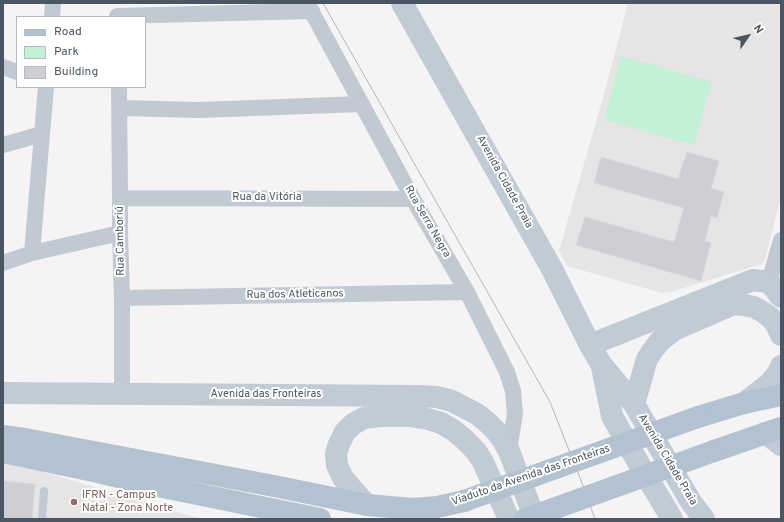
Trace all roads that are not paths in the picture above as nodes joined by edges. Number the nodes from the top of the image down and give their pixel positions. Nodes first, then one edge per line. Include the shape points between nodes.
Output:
1 (53, 3) edge
2 (402, 3) edge
3 (310, 7) edge
4 (117, 12) edge
5 (52, 16) edge
6 (3, 67) edge
7 (16, 72) edge
8 (46, 88) edge
9 (119, 88) edge
10 (362, 104) junction
11 (120, 108) junction
12 (42, 134) junction
13 (3, 145) edge
14 (120, 198) junction
15 (413, 199) junction
16 (120, 233) junction
17 (781, 240) edge
18 (32, 253) junction
19 (3, 263) edge
20 (775, 289) edge
21 (467, 292) junction
22 (122, 298) junction
23 (781, 334) edge
24 (590, 345) junction
25 (601, 364) junction
26 (781, 366) edge
27 (3, 393) edge
28 (122, 395) junction
29 (781, 395) edge
30 (744, 403) junction
31 (634, 404) junction
32 (776, 435) edge
33 (3, 436) edge
34 (509, 451) junction
35 (3, 452) edge
36 (44, 491) dead end
37 (367, 505) junction
38 (276, 514) edge
39 (42, 519) edge
40 (320, 519) edge
41 (509, 519) edge
42 (525, 519) edge
43 (535, 519) edge
44 (672, 519) edge
45 (704, 519) edge

1 - 5 street
2 - 24 main road, Avenida Cidade Praia via 552,269
3 - 4 street
3 - 10 street, Rua Serra Negra
6 - 7 street
8 - 12 street
9 - 11 street, Rua Camboriú
10 - 11 street via 199,110
10 - 15 street, Rua Serra Negra
11 - 14 street, Rua Camboriú
12 - 13 street
12 - 18 street
14 - 15 street, Rua da Vitória
14 - 16 street, Rua Camboriú
15 - 21 street, Rua Serra Negra
16 - 18 street
16 - 22 street, Rua Camboriú
17 - 20 street
18 - 19 street
20 - 24 main road via 753,280
21 - 22 street, Rua dos Atleticanos
21 - 34 street, Rua Serra Negra via 507,372 513,391 515,414
22 - 28 street, Rua Camboriú
23 - 31 main road via 767,315 754,307 734,304 674,330 660,341 647,359
24 - 25 main road, Avenida Cidade Praia
25 - 31 main road, Avenida Cidade Praia
25 - 44 main road, Avenida Cidade Praia via 612,416
26 - 30 main road via 769,384
27 - 28 main road, Avenida das Fronteiras
28 - 34 main road, Avenida das Fronteiras via 437,397 477,414 496,431
29 - 30 main road, Viaduto da Avenida das Fronteiras
30 - 37 main road, Viaduto da Avenida das Fronteiras, bridge via 464,501 413,509
31 - 45 main road, Avenida Cidade Praia via 691,502
32 - 42 main road, bridge via 714,451
33 - 37 main road, Viaduto da Avenida das Fronteiras
34 - 43 main road, Avenida das Fronteiras
35 - 38 main road
36 - 39 lane
37 - 41 main road via 343,478 337,465 336,454 339,444 345,432 364,418 410,416 441,423 464,438 483,462
38 - 40 main road

